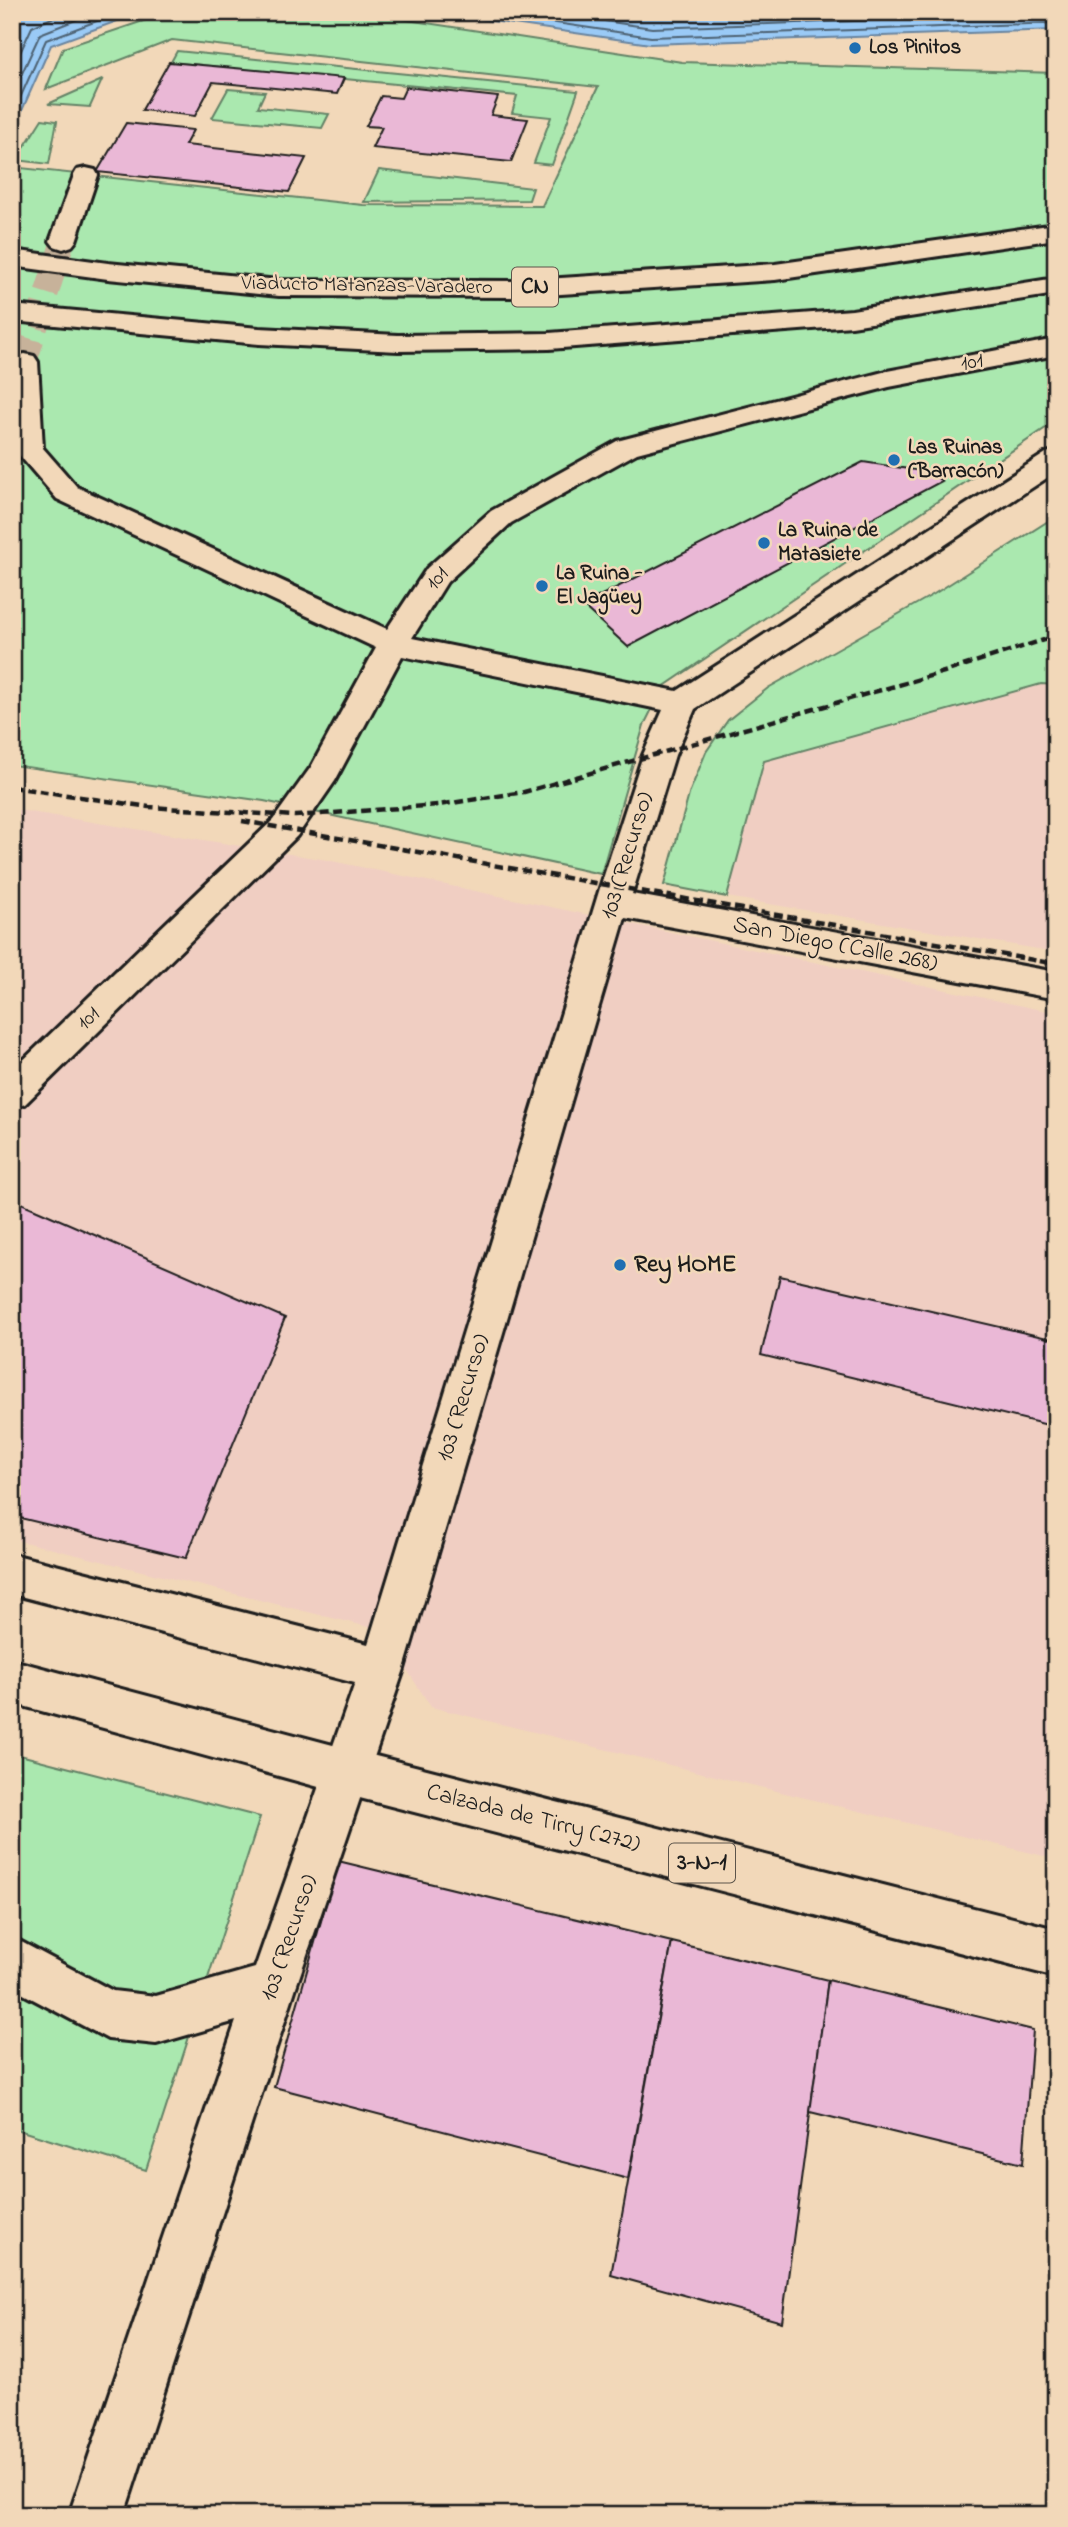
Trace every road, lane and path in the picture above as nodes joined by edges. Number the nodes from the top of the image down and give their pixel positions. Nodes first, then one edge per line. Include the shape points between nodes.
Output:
1 (86, 175) dead end
2 (1056, 230) edge
3 (63, 241) tunnel mouth
4 (12, 258) edge
5 (1056, 286) edge
6 (12, 313) edge
7 (1056, 347) edge
8 (25, 362) tunnel mouth
9 (1056, 459) edge
10 (393, 643) junction
11 (682, 703) junction
12 (613, 903) junction
13 (1056, 986) edge
14 (12, 1094) edge
15 (12, 1574) edge
16 (382, 1669) junction
17 (12, 1681) edge
18 (348, 1772) junction
19 (1056, 1953) edge
20 (12, 1961) edge
21 (272, 1987) junction
22 (96, 2515) edge

1 - 3 main road
2 - 4 main road, Viaducto Matanzas-Varadero / CN via 775,272 515,289 279,288
5 - 6 main road, CN via 852,318 549,341 370,342
7 - 10 main road, 101 via 887,379 627,447 501,517 437,575
8 - 10 main road via 29,450 67,493
9 - 11 main road
10 - 11 main road
10 - 14 main road, 101 via 324,773 285,828
11 - 12 main road, 103 (Recurso) via 659,755
12 - 13 main road, San Diego (Calle 268)
12 - 16 main road, 103 (Recurso)
15 - 16 main road
16 - 18 main road, 103 (Recurso)
17 - 18 main road, Calzada de Tirry (272) / 3-N-1
18 - 19 main road, Calzada de Tirry (272) / 3-N-1
18 - 21 main road, 103 (Recurso)
20 - 21 main road via 108,2015 156,2020
21 - 22 main road, 103 (Recurso)

